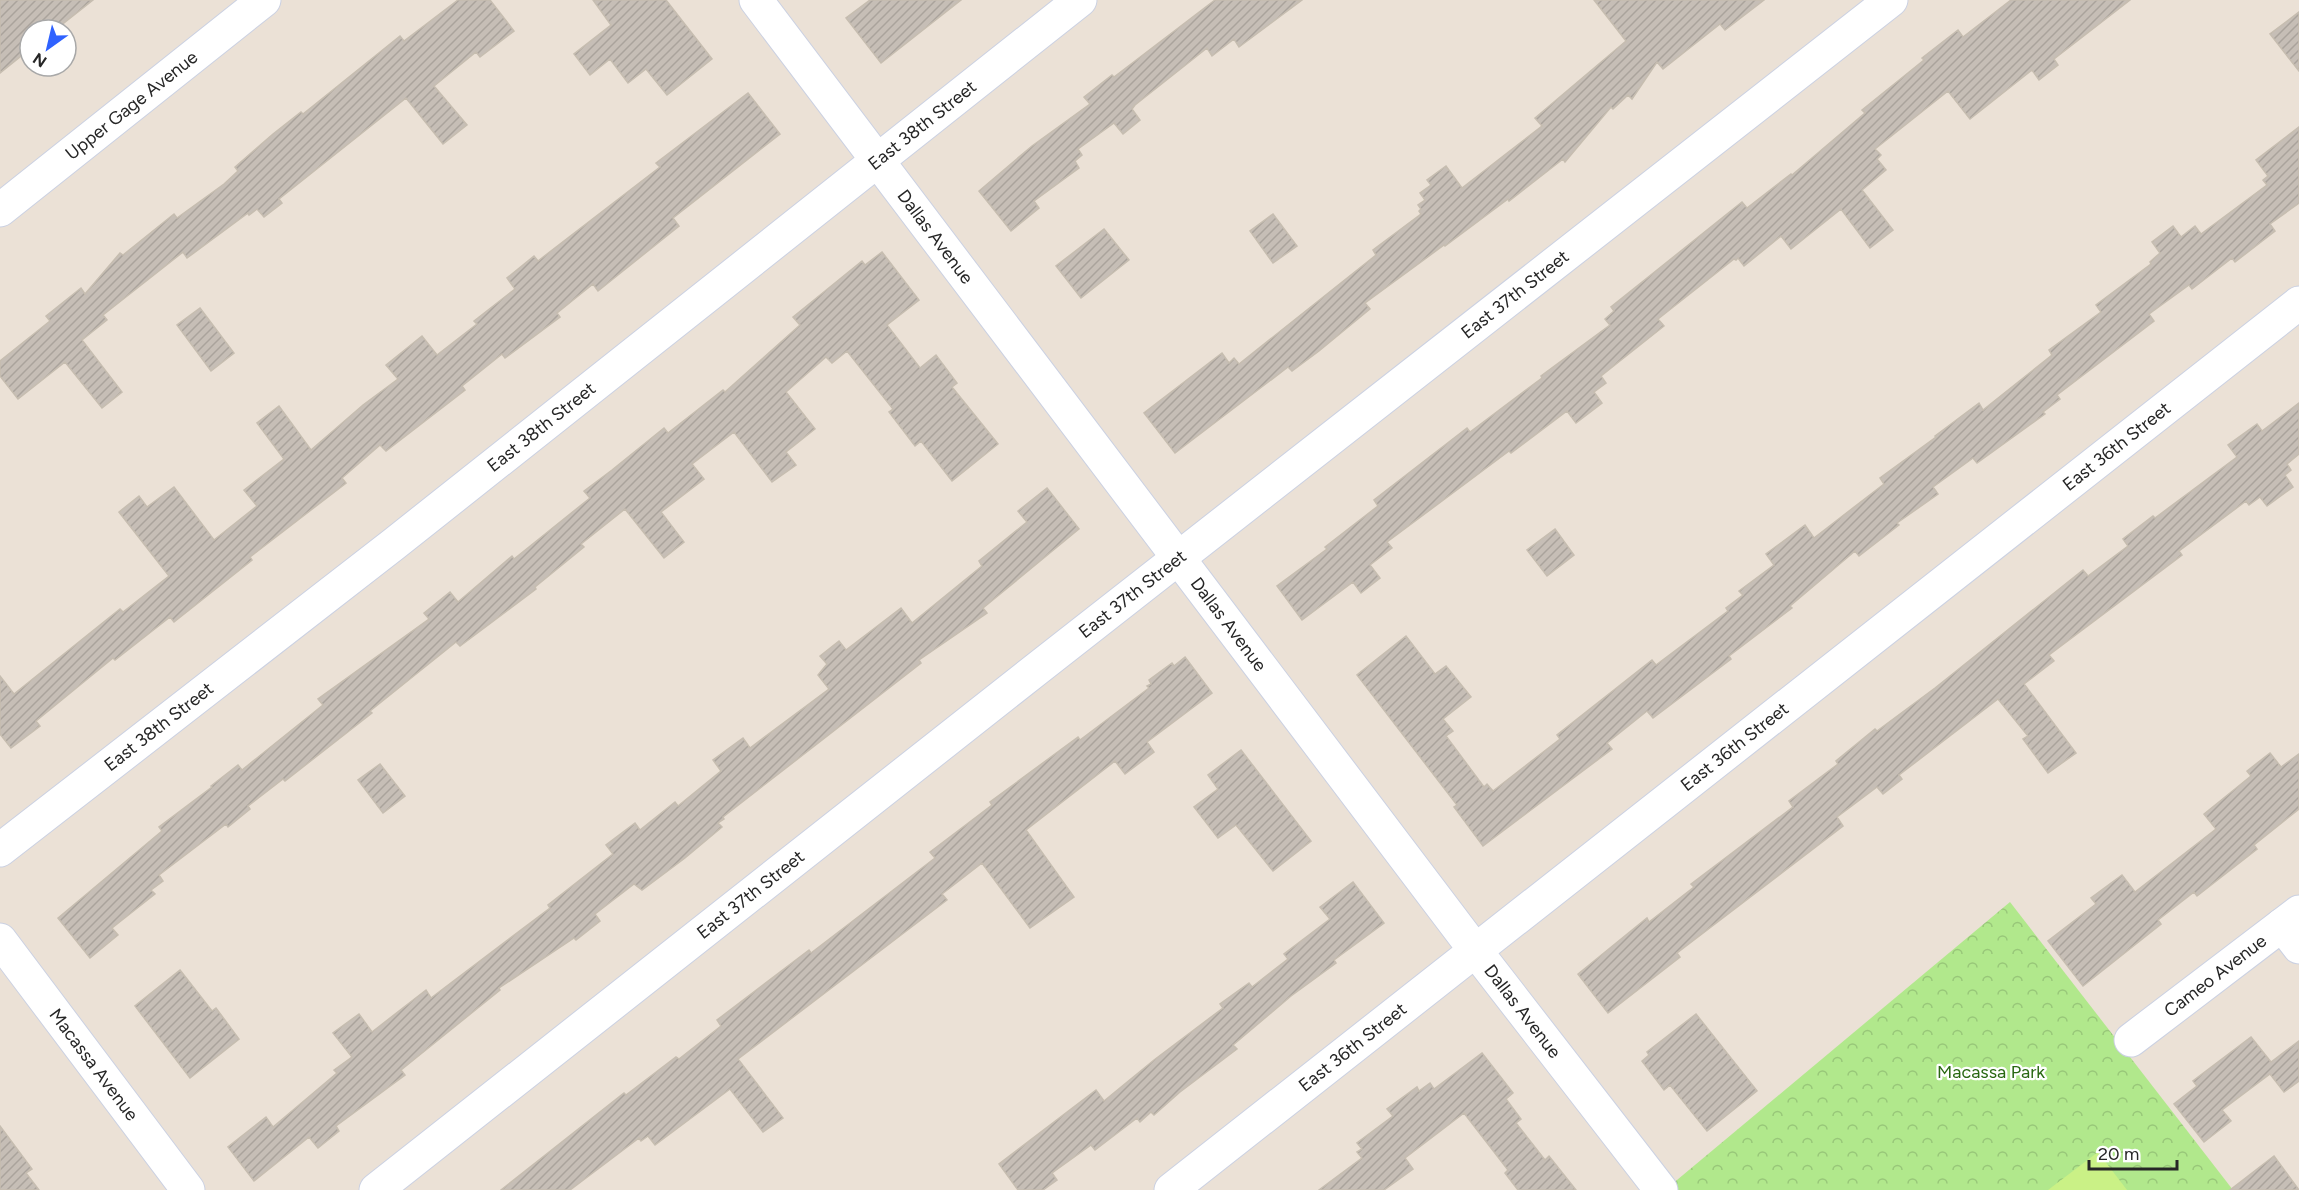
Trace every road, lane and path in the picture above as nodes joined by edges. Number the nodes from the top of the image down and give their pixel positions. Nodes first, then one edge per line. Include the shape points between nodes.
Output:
1 (264, 0) edge
2 (756, 0) edge
3 (1080, 0) edge
4 (1891, 0) edge
5 (877, 160) junction
6 (0, 210) edge
7 (2299, 303) edge
8 (1178, 560) junction
9 (0, 850) edge
10 (2293, 928) edge
11 (0, 940) edge
12 (1475, 950) junction
13 (2132, 1040) dead end
14 (188, 1190) edge
15 (376, 1190) edge
16 (1171, 1190) edge
17 (1661, 1190) edge

1 - 6 street, Upper Gage Avenue
2 - 5 street, Dallas Avenue
3 - 5 street, East 38th Street
4 - 8 street, East 37th Street
5 - 8 street, Dallas Avenue
5 - 9 street, East 38th Street via 394,544
7 - 12 street, East 36th Street
8 - 12 street, Dallas Avenue
8 - 15 street, East 37th Street
10 - 13 street, Cameo Avenue
11 - 14 street, Macassa Avenue
12 - 16 street, East 36th Street
12 - 17 street, Dallas Avenue

